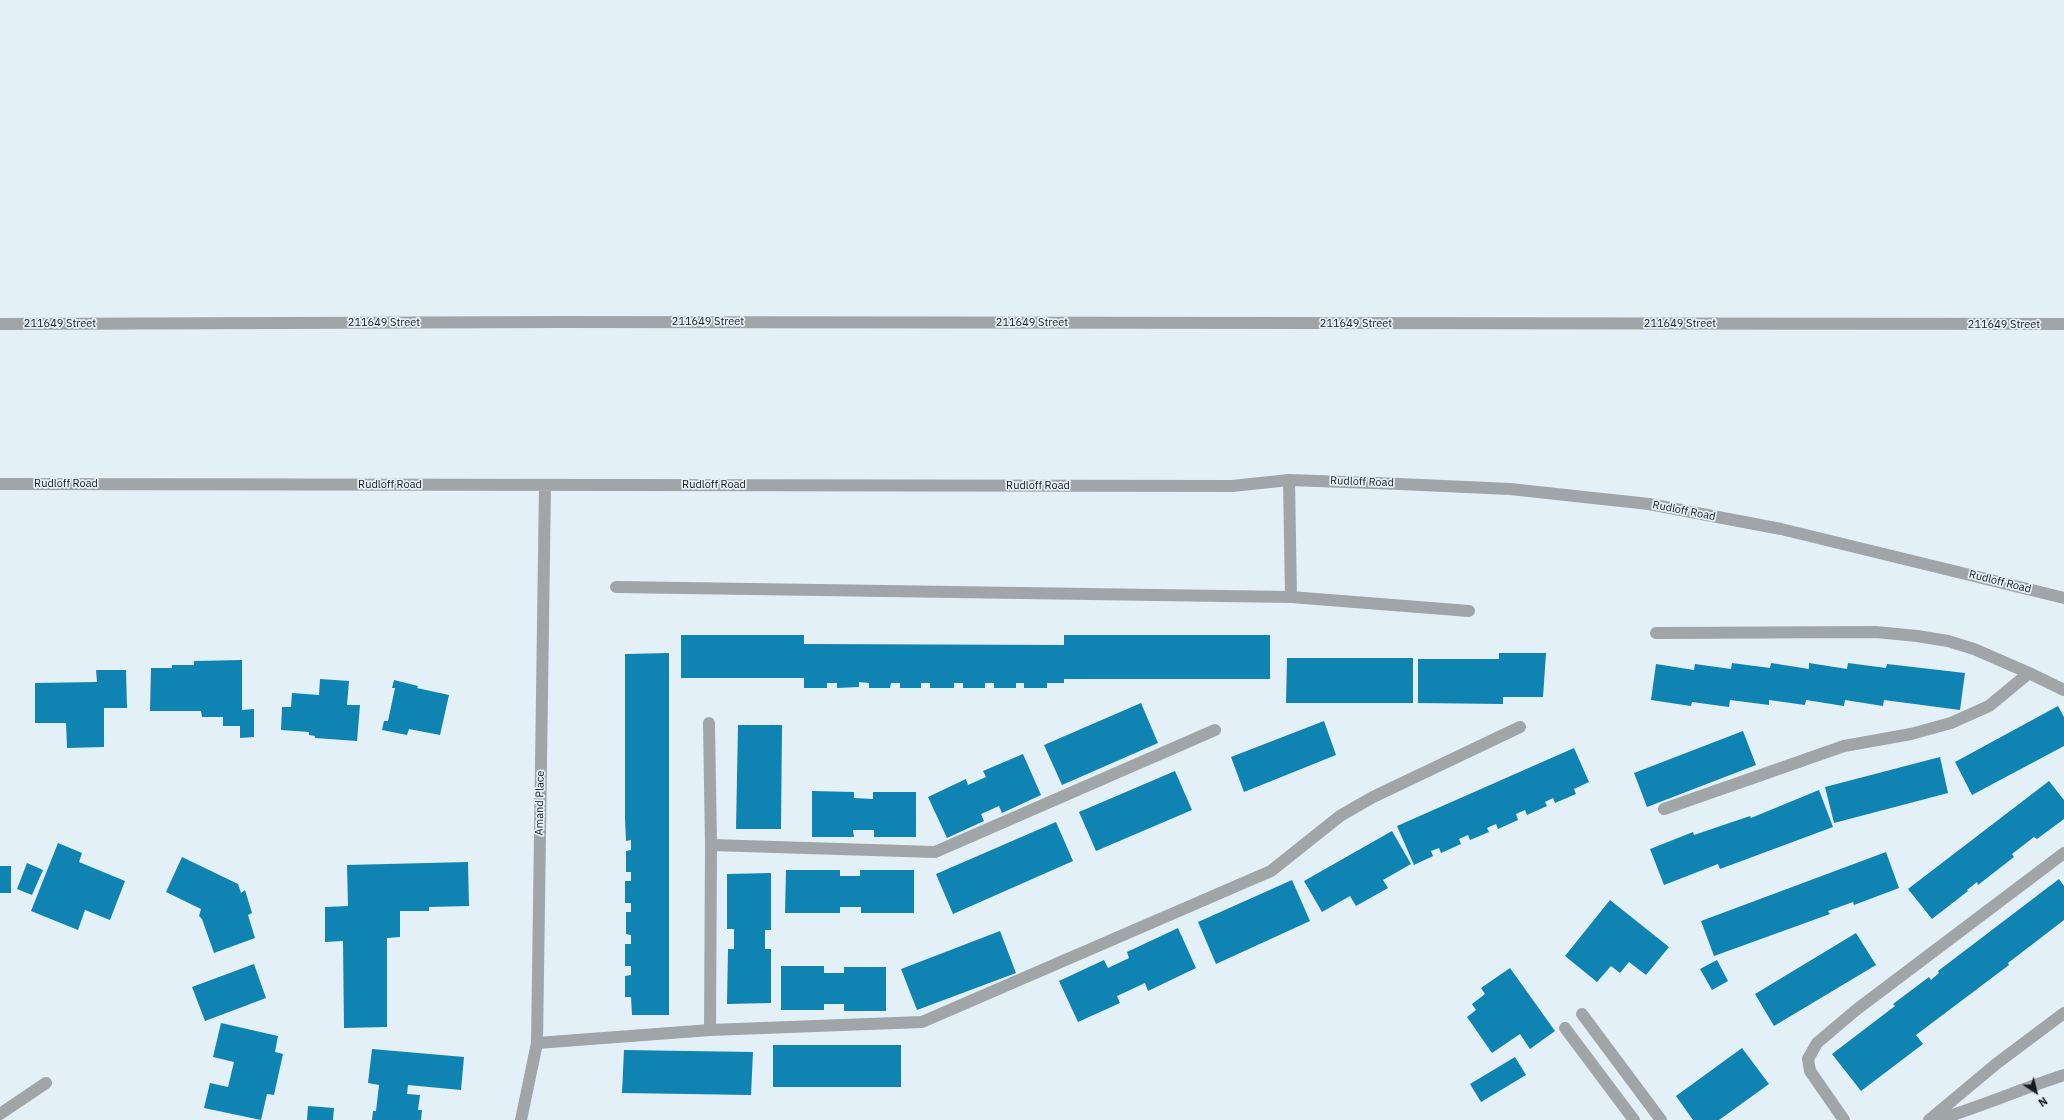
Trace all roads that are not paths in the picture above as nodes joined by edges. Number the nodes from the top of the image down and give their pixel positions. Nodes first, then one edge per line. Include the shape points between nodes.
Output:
1 (0, 324) edge
2 (2064, 324) edge
3 (1289, 480) junction
4 (0, 484) edge
5 (545, 485) junction
6 (616, 587) dead end
7 (1291, 597) junction
8 (2064, 598) edge
9 (1469, 611) dead end
10 (1656, 633) dead end
11 (2029, 674) junction
12 (2064, 690) edge
13 (709, 722) dead end
14 (1520, 727) dead end
15 (1216, 730) dead end
16 (1664, 809) dead end
17 (711, 845) junction
18 (2064, 853) edge
19 (2064, 1013) edge
20 (1582, 1014) dead end
21 (1565, 1028) dead end
22 (710, 1030) junction
23 (537, 1043) junction
24 (2064, 1075) edge
25 (46, 1083) dead end
26 (0, 1114) edge
27 (521, 1120) edge
28 (1634, 1120) edge
29 (1661, 1120) edge
30 (1844, 1120) edge
31 (1928, 1120) edge
32 (1937, 1120) edge

1 - 2 street, 211649 Street
3 - 5 street, Rudloff Road via 1232,486
3 - 7 street
3 - 8 street, Rudloff Road via 1510,489 1649,504 1781,529
4 - 5 street, Rudloff Road
5 - 23 street, Amand Place
6 - 7 street
7 - 9 street
10 - 11 street via 1876,632 1917,636 1948,641 1974,649
11 - 12 street
11 - 16 street via 1989,706 1951,723 1911,734 1844,746
13 - 17 street
14 - 22 street via 1367,800 1340,816 1271,871 922,1022
15 - 17 street via 935,852
17 - 22 street
18 - 30 street via 1817,1043 1808,1059 1810,1071
19 - 31 street
20 - 29 street
21 - 28 street
22 - 23 street
23 - 27 street, Amand Place
24 - 32 street
25 - 26 street

